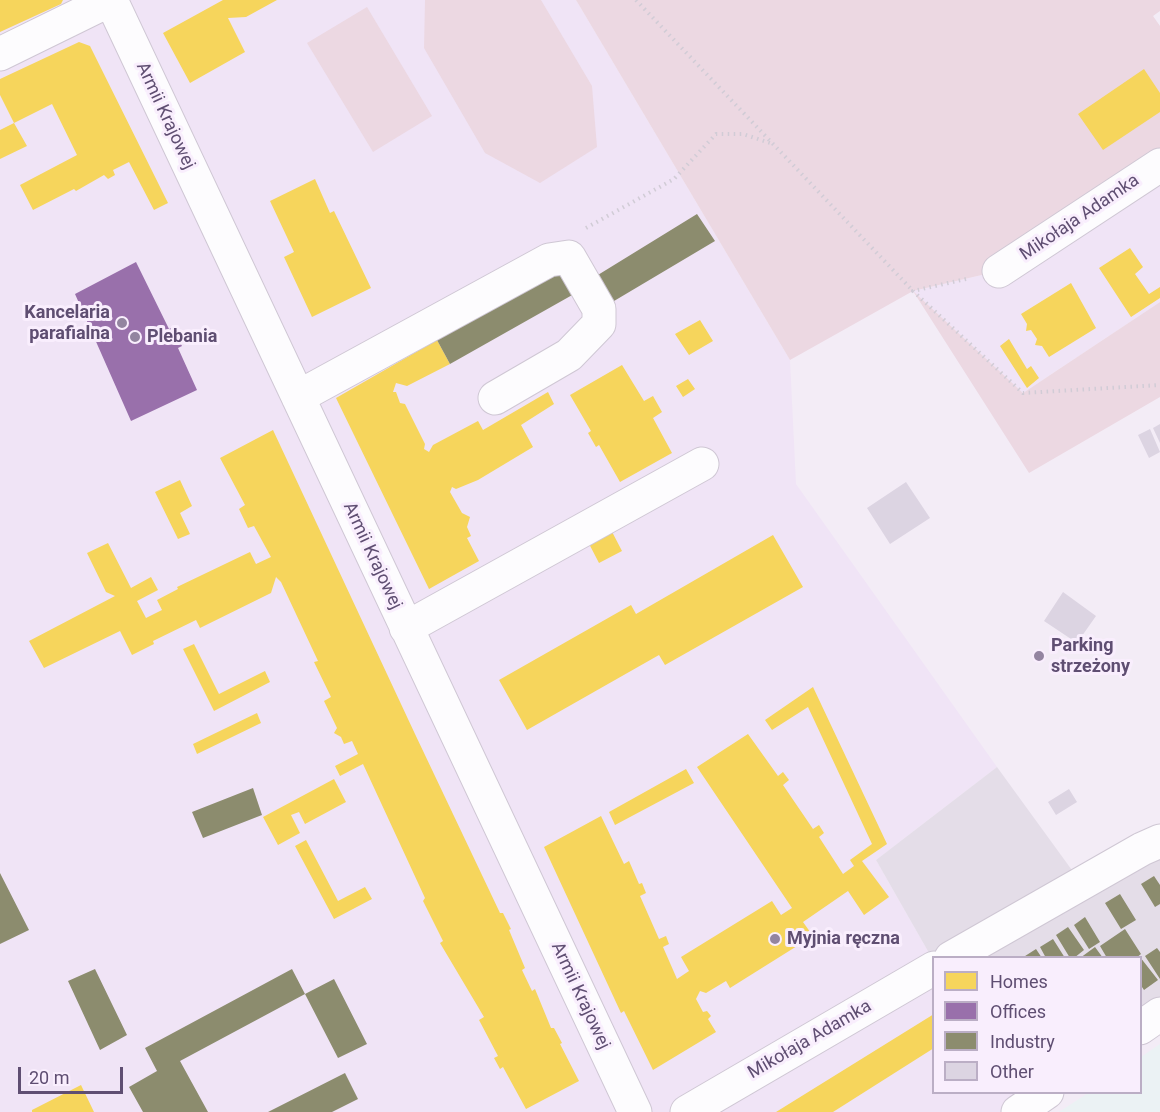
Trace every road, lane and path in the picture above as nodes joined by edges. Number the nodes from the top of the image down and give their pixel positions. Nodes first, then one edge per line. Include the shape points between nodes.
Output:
1 (110, 0) edge
2 (636, 0) edge
3 (0, 54) edge
4 (716, 134) dead end
5 (773, 144) junction
6 (1160, 165) edge
7 (999, 271) joint
8 (913, 291) junction
9 (1160, 385) edge
10 (297, 398) junction
11 (495, 398) dead end
12 (702, 464) dead end
13 (406, 628) junction
14 (1160, 841) edge
15 (953, 956) edge
16 (932, 969) edge
17 (1160, 1014) edge
18 (1142, 1027) edge
19 (1044, 1094) edge
20 (634, 1112) edge
21 (687, 1112) edge
22 (1018, 1112) edge

1 - 3 street
1 - 10 street, Armii Krajowej
2 - 5 path
4 - 5 path via 743,134
5 - 8 path
6 - 7 street, Mikołaja Adamka
7 - 8 path
8 - 9 path via 1023,393
10 - 11 street via 549,260 569,257 599,309 600,324 568,355
10 - 13 street, Armii Krajowej
12 - 13 street
13 - 20 street, Armii Krajowej
14 - 15 street
16 - 21 street, Mikołaja Adamka
17 - 18 street
19 - 22 street

